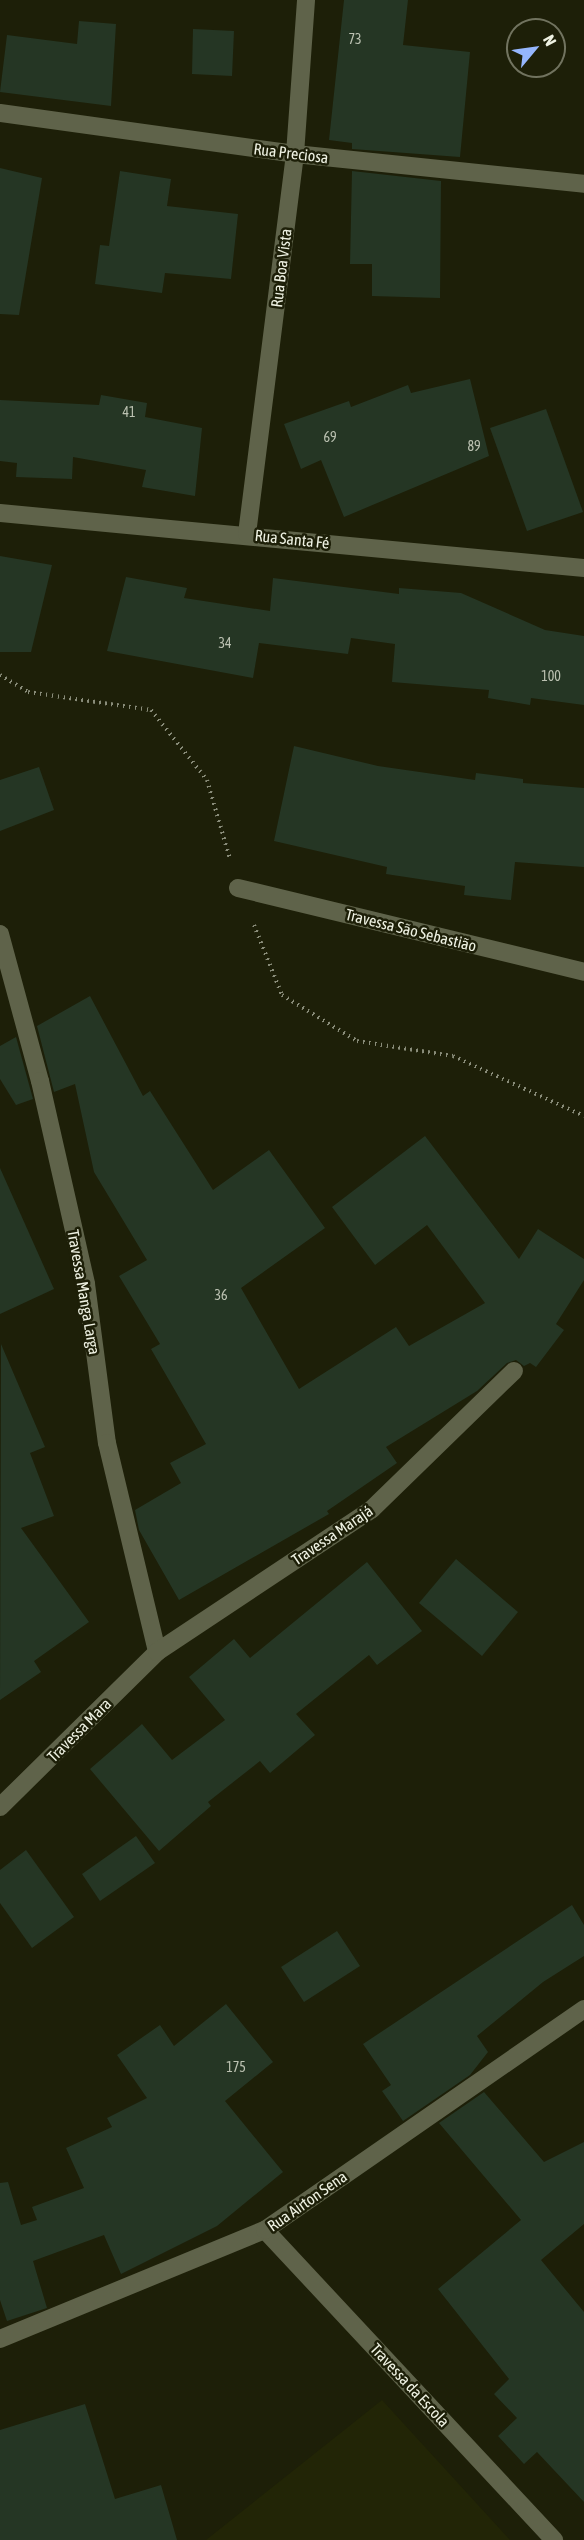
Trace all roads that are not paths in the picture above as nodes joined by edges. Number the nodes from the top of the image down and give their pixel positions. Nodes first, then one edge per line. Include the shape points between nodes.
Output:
1 (306, 0) edge
2 (0, 113) edge
3 (295, 154) junction
4 (584, 184) edge
5 (0, 513) edge
6 (247, 534) junction
7 (584, 568) edge
8 (238, 888) dead end
9 (0, 934) edge
10 (584, 972) edge
11 (514, 1371) dead end
12 (157, 1652) junction
13 (0, 1807) edge
14 (584, 2009) edge
15 (265, 2230) junction
16 (0, 2339) edge
17 (554, 2540) edge

1 - 3 street, Rua Boa Vista
2 - 3 street, Rua Preciosa
3 - 4 street, Rua Preciosa
3 - 6 street, Rua Boa Vista
5 - 6 street, Rua Santa Fé
6 - 7 street, Rua Santa Fé
8 - 10 street, Travessa São Sebastião
9 - 12 street, Travessa Manga Larga via 40,1081 86,1284 106,1443
11 - 12 street, Travessa Marajá via 372,1509
12 - 13 street, Travessa Mara
14 - 15 street, Rua Airton Sena
15 - 16 street, Rua Airton Sena
15 - 17 street, Travessa da Escola

